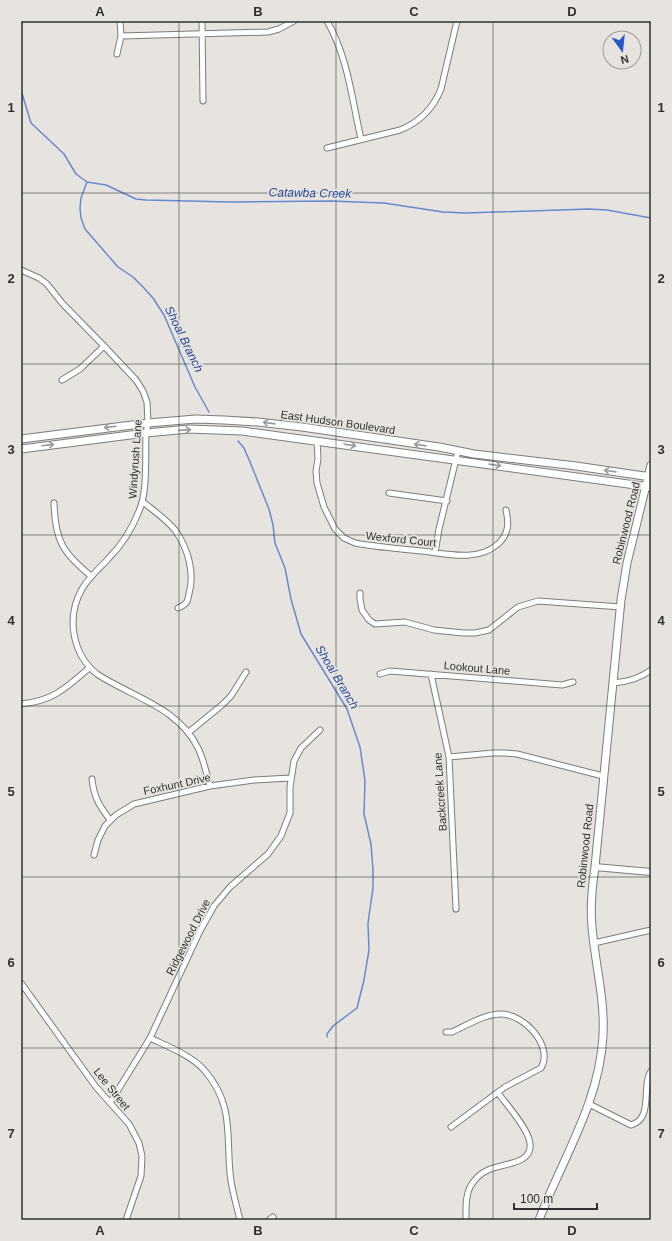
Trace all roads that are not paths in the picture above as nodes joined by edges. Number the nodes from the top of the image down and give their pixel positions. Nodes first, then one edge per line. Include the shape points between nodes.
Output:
1 (120, 21) edge
2 (202, 21) edge
3 (294, 21) edge
4 (327, 21) edge
5 (457, 21) edge
6 (203, 34) junction
7 (121, 36) junction
8 (117, 54) dead end
9 (203, 102) dead end
10 (361, 140) junction
11 (327, 148) dead end
12 (21, 270) edge
13 (104, 346) junction
14 (62, 380) dead end
15 (148, 422) junction
16 (321, 430) junction
17 (146, 433) junction
18 (21, 439) edge
19 (317, 441) junction
20 (21, 449) edge
21 (458, 451) junction
22 (456, 460) junction
23 (651, 465) edge
24 (650, 477) edge
25 (649, 487) edge
26 (389, 493) dead end
27 (447, 501) junction
28 (143, 502) junction
29 (54, 503) dead end
30 (506, 510) dead end
31 (435, 552) junction
32 (91, 576) junction
33 (360, 593) dead end
34 (620, 607) junction
35 (178, 608) dead end
36 (89, 668) junction
37 (651, 670) edge
38 (246, 672) dead end
39 (380, 674) dead end
40 (431, 674) junction
41 (573, 682) dead end
42 (613, 683) junction
43 (21, 704) edge
44 (320, 730) dead end
45 (188, 732) junction
46 (449, 757) junction
47 (603, 776) junction
48 (291, 778) junction
49 (92, 779) dead end
50 (210, 786) junction
51 (110, 820) junction
52 (94, 855) dead end
53 (595, 867) junction
54 (651, 872) edge
55 (456, 909) dead end
56 (651, 930) edge
57 (594, 943) junction
58 (21, 983) edge
59 (446, 1032) dead end
60 (150, 1038) junction
61 (651, 1071) edge
62 (498, 1093) junction
63 (110, 1103) junction
64 (589, 1104) junction
65 (451, 1128) dead end
66 (126, 1220) edge
67 (240, 1220) edge
68 (466, 1220) edge
69 (539, 1220) edge

1 - 7 street
2 - 6 street
3 - 6 street via 268,32
4 - 10 street via 337,40 344,63
5 - 10 street via 441,89 429,110 410,126
6 - 7 street
6 - 9 street
7 - 8 street
10 - 11 street
12 - 13 street, Windyrush Lane via 47,284
13 - 14 street
13 - 15 street, Windyrush Lane via 143,391 147,402
16 -> 15 main road, East Hudson Boulevard via 224,420
15 - 17 street, Windyrush Lane
15 -> 18 main road, East Hudson Boulevard
16 - 19 main road
21 -> 16 main road, East Hudson Boulevard
17 -> 19 main road, East Hudson Boulevard via 189,429 242,431
20 -> 17 main road, East Hudson Boulevard
17 - 28 street, Windyrush Lane
19 -> 22 main road, East Hudson Boulevard
19 - 31 street, Wexford Court via 316,471 320,495 335,529 344,538 367,545
21 - 22 street
24 -> 21 main road, East Hudson Boulevard
22 -> 25 main road, East Hudson Boulevard
22 - 27 street
23 - 24 main road, Robinwood Road
24 - 25 main road, Robinwood Road
25 - 34 main road, Robinwood Road via 627,563
26 - 27 street
27 - 31 street
28 - 32 street, Windyrush Lane via 125,539
28 - 35 street via 168,521 187,553 191,588 188,600
29 - 32 street via 56,532 61,544 73,561
30 - 31 street, Wexford Court via 509,523 507,532 493,548 474,555
32 - 36 street, Windyrush Lane via 78,596 73,620 76,644
33 - 34 street via 362,610 375,624 405,622 434,630 463,633 489,630 518,607 538,601
34 - 42 main road, Robinwood Road
36 - 43 street via 56,694 42,701
36 - 45 street, Windyrush Lane via 104,679 166,711
37 - 42 street via 638,678
38 - 45 street via 231,696
39 - 40 street, Lookout Lane via 390,671
40 - 41 street, Lookout Lane via 562,685
40 - 46 street, Backcreek Lane
42 - 47 main road, Robinwood Road
44 - 48 street, Ridgewood Drive via 297,754
45 - 50 street, Windyrush Lane via 199,749
46 - 47 street via 505,753
46 - 55 street, Backcreek Lane
47 - 53 main road, Robinwood Road
48 - 50 street, Foxhunt Drive
48 - 60 street, Ridgewood Drive via 290,813 281,836 268,854 230,887 214,906
49 - 51 street via 93,793
50 - 51 street, Foxhunt Drive via 140,802
51 - 52 street, Foxhunt Drive via 98,840
53 - 54 street
53 - 57 main road, Robinwood Road via 591,908
56 - 57 street
57 - 64 main road, Robinwood Road via 604,1020 600,1067
58 - 63 street, Lee Street
59 - 62 street via 501,1014 524,1022 535,1032 544,1055 541,1068
60 - 63 street, Ridgewood Drive
60 - 67 street via 193,1061 205,1070 216,1086 228,1117 231,1182
61 - 64 street via 647,1082 645,1108 635,1124 630,1125
62 - 65 street
62 - 68 street via 525,1130 530,1147 520,1160 489,1169 476,1179 470,1187 467,1199
63 - 66 street, Lee Street via 135,1134 140,1143 142,1156 141,1176
64 - 69 main road, Robinwood Road

